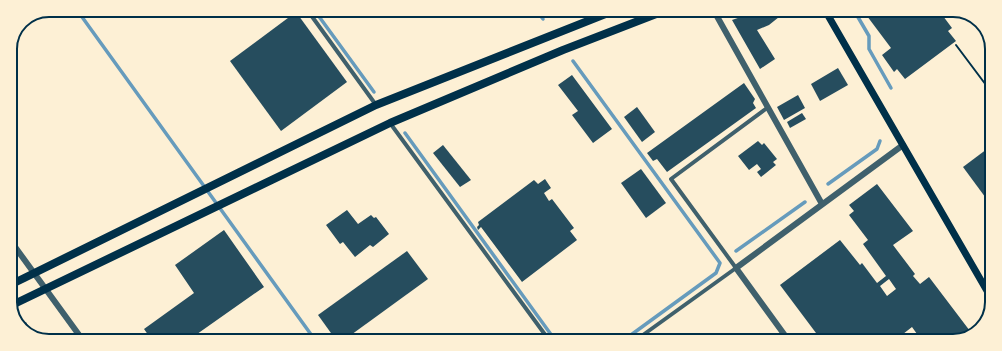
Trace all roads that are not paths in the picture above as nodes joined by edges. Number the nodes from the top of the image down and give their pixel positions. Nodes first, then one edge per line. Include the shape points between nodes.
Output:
1 (312, 17) edge
2 (598, 17) edge
3 (648, 17) edge
4 (717, 17) edge
5 (829, 17) edge
6 (376, 104) junction
7 (768, 108) junction
8 (390, 123) junction
9 (903, 145) junction
10 (822, 204) junction
11 (17, 250) edge
12 (736, 268) junction
13 (34, 273) junction
14 (17, 282) edge
15 (985, 287) edge
16 (45, 288) junction
17 (17, 302) edge
18 (78, 334) edge
19 (545, 334) edge
20 (644, 334) edge
21 (784, 334) edge

1 - 6 street
2 - 6 highway
3 - 8 highway
4 - 7 street
5 - 9 main road
6 - 13 highway
7 - 10 street
7 - 12 street via 671,180
8 - 16 highway
8 - 19 street
9 - 10 street
9 - 15 main road
10 - 12 street
11 - 13 street
12 - 20 street
12 - 21 street
13 - 14 highway
13 - 16 street
16 - 17 highway
16 - 18 street

